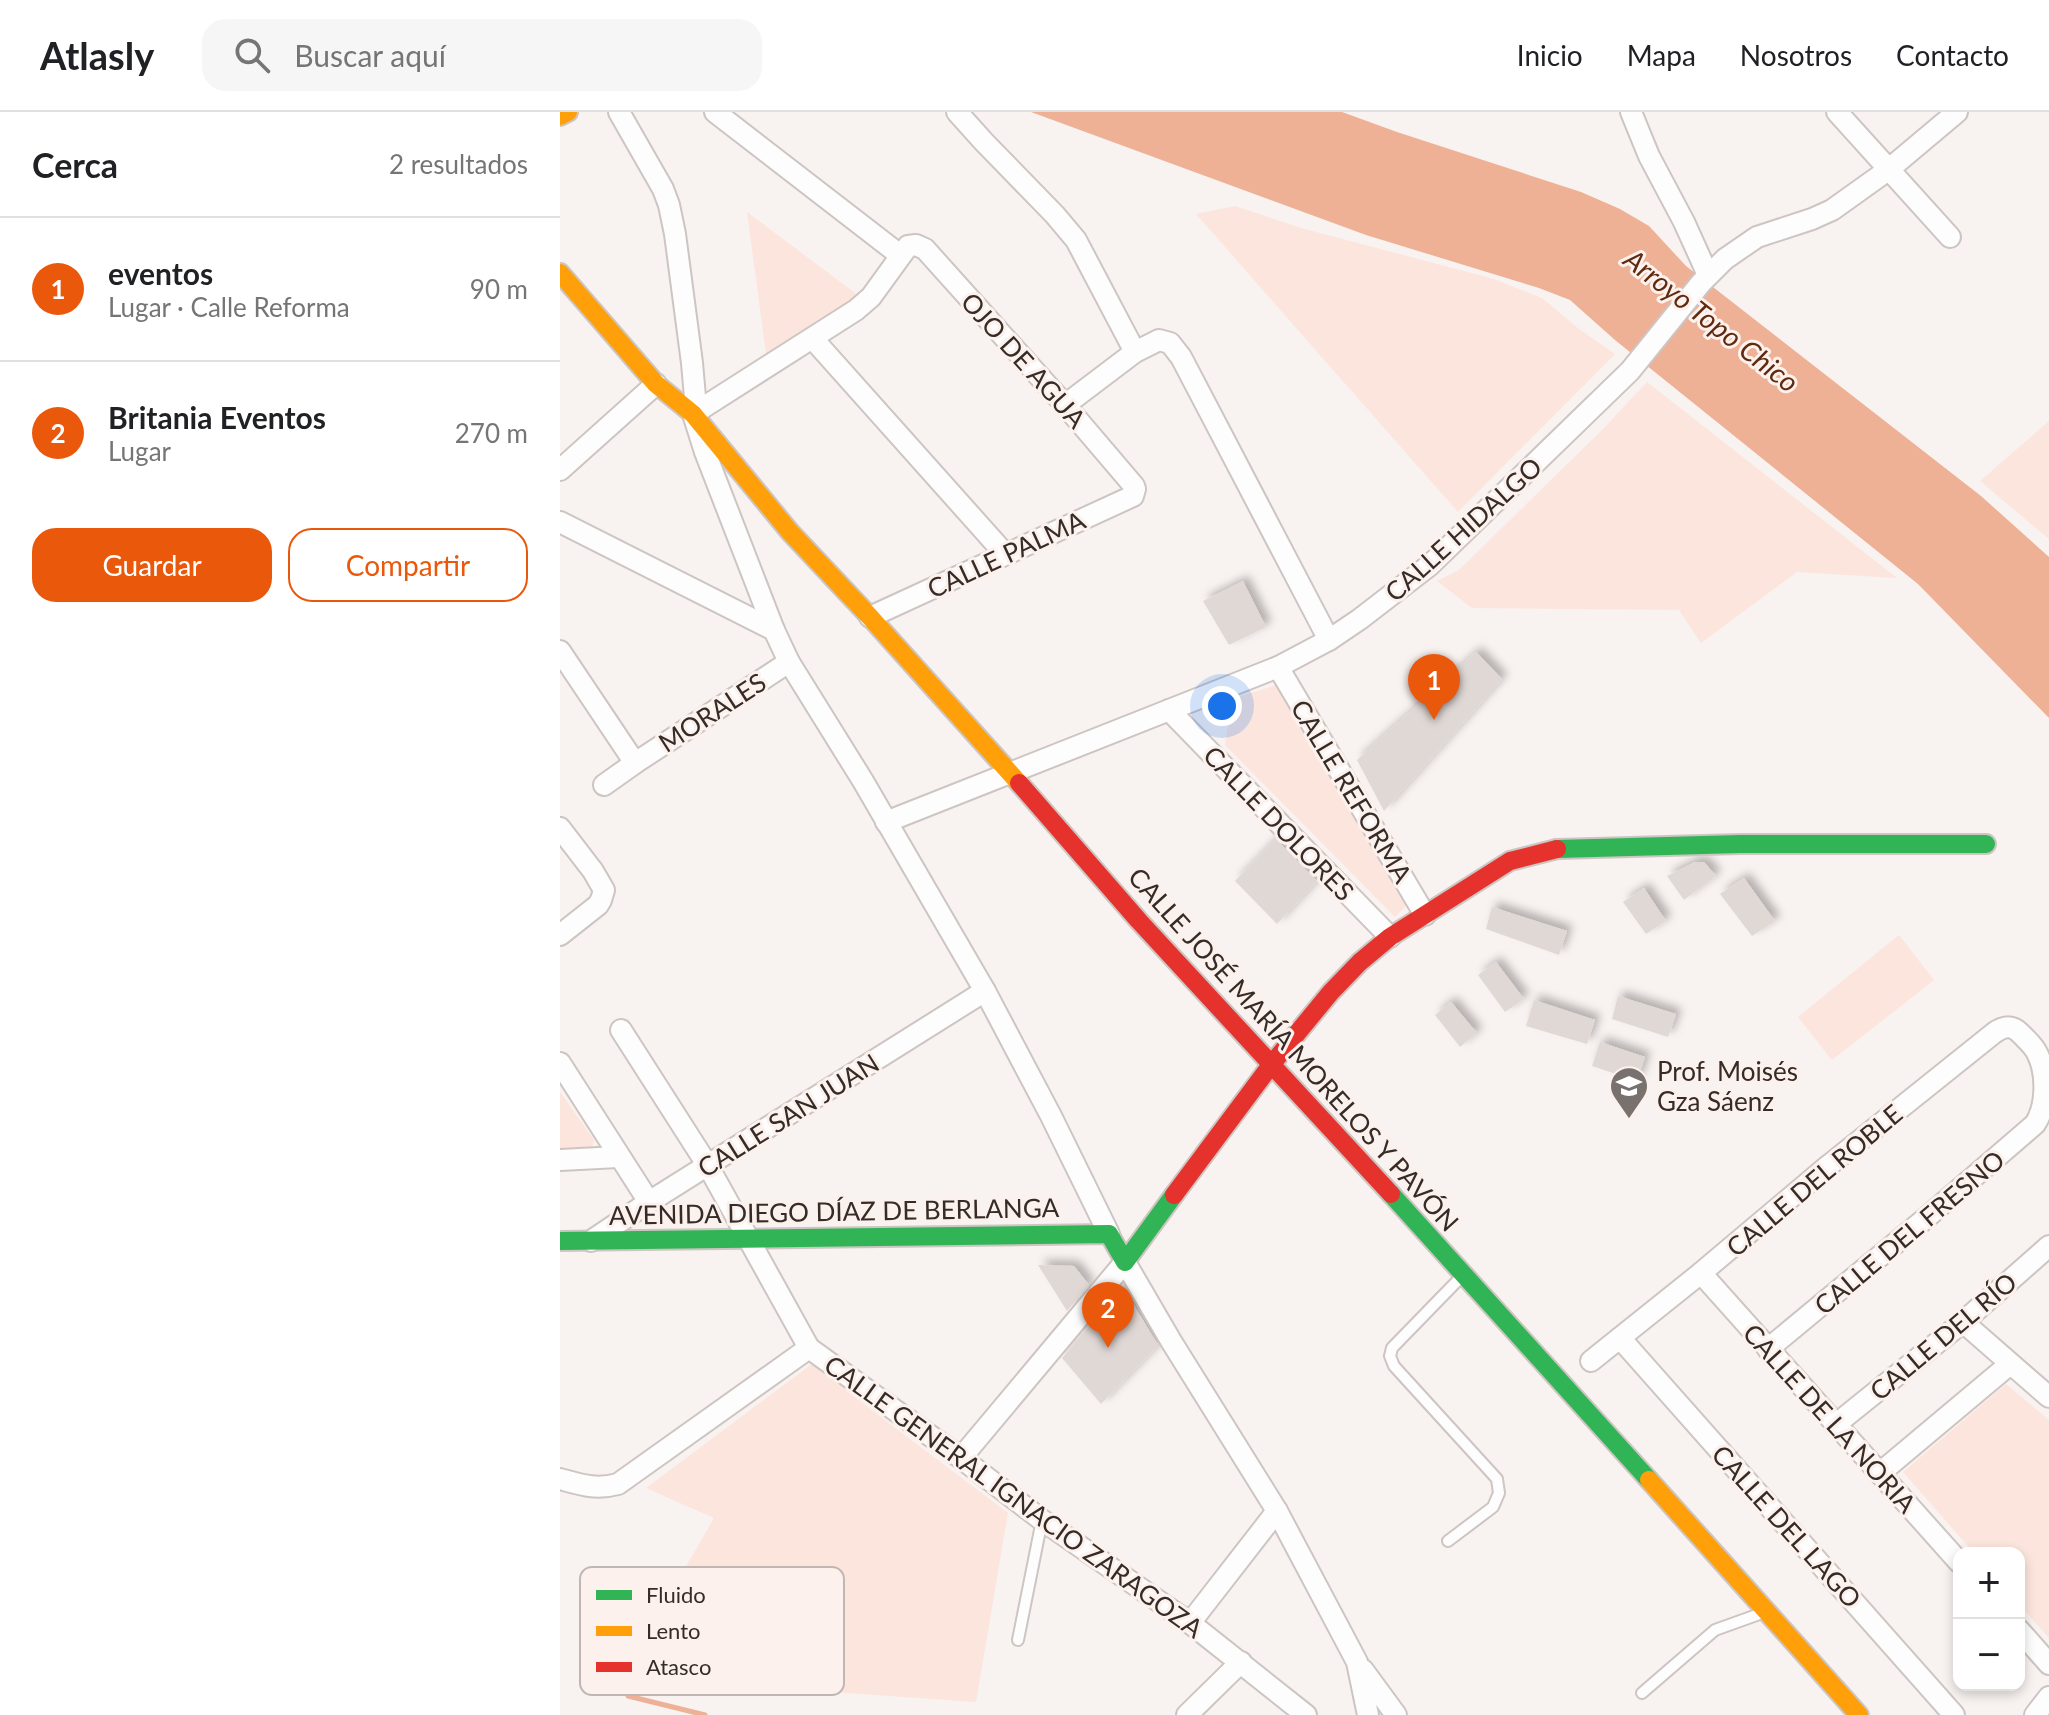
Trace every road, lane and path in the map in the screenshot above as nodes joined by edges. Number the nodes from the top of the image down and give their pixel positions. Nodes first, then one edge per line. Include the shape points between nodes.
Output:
1 (568, 112) edge
2 (619, 112) edge
3 (715, 112) edge
4 (957, 112) edge
5 (1631, 112) edge
6 (1837, 112) edge
7 (1957, 112) edge
8 (560, 116) edge
9 (1888, 170) junction
10 (1950, 237) dead end
11 (904, 250) junction
12 (561, 277) edge
13 (1704, 279) junction
14 (813, 339) junction
15 (1135, 352) junction
16 (656, 384) junction
17 (1065, 405) junction
18 (693, 414) junction
19 (560, 470) edge
20 (1134, 486) joint
21 (560, 522) edge
22 (1005, 554) junction
23 (870, 617) junction
24 (774, 630) junction
25 (1329, 640) junction
26 (560, 651) edge
27 (789, 662) junction
28 (1278, 667) junction
29 (1169, 710) junction
30 (635, 763) junction
31 (1010, 772) junction
32 (604, 785) dead end
33 (886, 822) junction
34 (560, 828) edge
35 (1986, 844) dead end
36 (1425, 915) junction
37 (560, 935) edge
38 (1390, 937) junction
39 (985, 991) junction
40 (621, 1030) dead end
41 (560, 1063) edge
42 (1271, 1065) junction
43 (2042, 1108) joint
44 (618, 1157) junction
45 (560, 1160) edge
46 (708, 1166) junction
47 (649, 1202) junction
48 (1109, 1234) junction
49 (748, 1238) junction
50 (560, 1241) edge
51 (591, 1241) junction
52 (2044, 1259) edge
53 (1125, 1262) junction
54 (1701, 1273) junction
55 (1465, 1274) junction
56 (1963, 1322) junction
57 (1620, 1338) junction
58 (809, 1348) junction
59 (1768, 1349) junction
60 (1591, 1361) dead end
61 (2010, 1364) junction
62 (2049, 1397) edge
63 (1835, 1425) junction
64 (961, 1458) junction
65 (1880, 1473) junction
66 (560, 1479) edge
67 (1277, 1511) junction
68 (1042, 1520) junction
69 (1448, 1541) dead end
70 (1953, 1555) edge
71 (1767, 1612) junction
72 (1190, 1623) junction
73 (2025, 1637) edge
74 (1018, 1640) dead end
75 (1241, 1662) junction
76 (1357, 1662) junction
77 (2049, 1664) edge
78 (1642, 1693) dead end
79 (2049, 1697) edge
80 (1187, 1715) edge
81 (1306, 1715) edge
82 (1368, 1715) edge
83 (1396, 1715) edge
84 (1859, 1715) edge
85 (1954, 1715) edge
86 (2035, 1715) edge

1 - 8 street
2 - 18 street via 669,205 692,363
3 - 11 street, OJO DE AGUA
4 - 15 street via 1076,240
5 - 13 street via 1684,222
6 - 9 street
7 - 9 street, CALLE HIDALGO
9 - 10 street
9 - 13 street, CALLE HIDALGO via 1832,210 1746,243
11 - 14 street via 871,297
11 - 17 street, OJO DE AGUA via 916,245 925,249
12 - 16 street, CALLE JOSÉ MARÍA MORELOS Y PAVÓN
13 - 25 street, CALLE HIDALGO via 1630,371 1430,565
14 - 18 street
14 - 22 street
15 - 17 street
15 - 25 street via 1159,340 1170,343 1181,357
16 - 18 street, CALLE JOSÉ MARÍA MORELOS Y PAVÓN
16 - 19 street
17 - 20 street, OJO DE AGUA
18 - 23 street, CALLE JOSÉ MARÍA MORELOS Y PAVÓN via 790,532
18 - 24 street
20 - 22 street, CALLE PALMA via 1133,496
21 - 24 street
22 - 23 street, CALLE PALMA
23 - 31 street, CALLE JOSÉ MARÍA MORELOS Y PAVÓN
24 - 27 street
25 - 28 street, CALLE HIDALGO
26 - 30 street
27 - 30 street, MORALES
27 - 33 street
28 - 29 street, CALLE HIDALGO
28 - 36 street, CALLE REFORMA
29 - 31 street, CALLE HIDALGO
29 - 38 street, CALLE DOLORES
30 - 32 street, MORALES
31 - 33 street, CALLE HIDALGO
31 - 42 street, CALLE JOSÉ MARÍA MORELOS Y PAVÓN
33 - 39 street
34 - 37 street via 604,890 598,905
35 - 36 street via 1556,849 1510,861
36 - 38 street
38 - 42 street via 1331,992
39 - 46 street, CALLE SAN JUAN
39 - 48 street
40 - 46 street, CALLE GENERAL IGNACIO ZARAGOZA
41 - 44 street
42 - 53 street
42 - 55 street, CALLE JOSÉ MARÍA MORELOS Y PAVÓN
43 - 54 street, CALLE DEL ROBLE via 2039,1056 2018,1031 2000,1028
43 - 59 street, CALLE DEL FRESNO via 2035,1124 2013,1145
44 - 45 street
44 - 47 street
46 - 47 street, CALLE SAN JUAN
46 - 49 street, CALLE GENERAL IGNACIO ZARAGOZA
47 - 51 street, CALLE SAN JUAN
48 - 49 street, AVENIDA DIEGO DÍAZ DE BERLANGA
48 - 53 street
49 - 51 street, AVENIDA DIEGO DÍAZ DE BERLANGA
49 - 58 street, CALLE GENERAL IGNACIO ZARAGOZA
50 - 51 street, AVENIDA DIEGO DÍAZ DE BERLANGA
52 - 56 street, CALLE DEL RÍO
53 - 64 street
53 - 67 street
54 - 57 street, CALLE DEL ROBLE
54 - 59 street, CALLE DE LA NORIA
55 - 69 lane via 1390,1356 1497,1479 1493,1507
55 - 71 street, CALLE JOSÉ MARÍA MORELOS Y PAVÓN
56 - 61 street
56 - 63 street, CALLE DEL RÍO
57 - 60 street, CALLE DEL ROBLE
57 - 85 street, CALLE DEL LAGO
58 - 64 street, CALLE GENERAL IGNACIO ZARAGOZA
58 - 66 street via 618,1484 603,1488
59 - 63 street, CALLE DE LA NORIA
61 - 62 street
61 - 65 street
63 - 65 street, CALLE DE LA NORIA
64 - 68 street, CALLE GENERAL IGNACIO ZARAGOZA
65 - 70 street, CALLE DE LA NORIA
67 - 72 street
67 - 76 street
68 - 72 street, CALLE GENERAL IGNACIO ZARAGOZA
68 - 74 lane
71 - 78 lane via 1715,1630
71 - 84 street, CALLE JOSÉ MARÍA MORELOS Y PAVÓN
72 - 75 street, CALLE GENERAL IGNACIO ZARAGOZA
73 - 77 street
75 - 80 street
75 - 81 street, CALLE GENERAL IGNACIO ZARAGOZA
76 - 82 street
76 - 83 street
79 - 86 street

